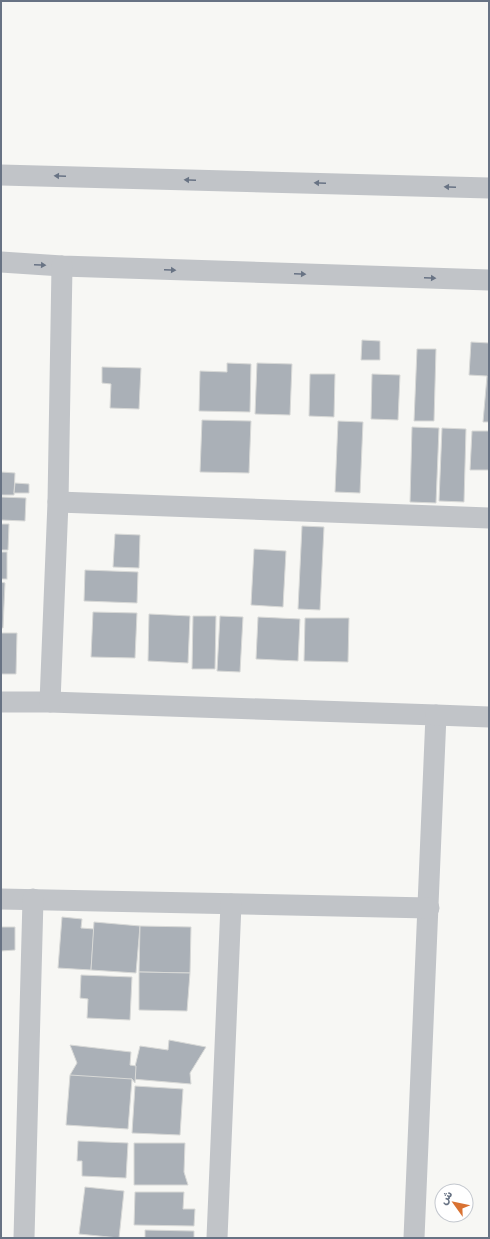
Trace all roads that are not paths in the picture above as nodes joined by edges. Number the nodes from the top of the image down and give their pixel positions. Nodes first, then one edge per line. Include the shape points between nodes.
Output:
1 (1, 175) edge
2 (489, 188) edge
3 (1, 262) edge
4 (62, 266) junction
5 (489, 280) edge
6 (58, 502) junction
7 (489, 518) edge
8 (1, 702) edge
9 (50, 702) junction
10 (436, 715) junction
11 (489, 717) edge
12 (1, 899) edge
13 (33, 900) junction
14 (230, 904) junction
15 (429, 908) junction
16 (24, 1238) edge
17 (217, 1238) edge
18 (414, 1238) edge

2 -> 1 street
3 -> 4 street
4 -> 5 street
4 - 6 street
6 - 7 street
6 - 9 street
8 - 9 street
9 - 10 street
10 - 11 street
10 - 15 street
12 - 13 street
13 - 14 street
13 - 16 street
14 - 15 street
14 - 17 street
15 - 18 street

